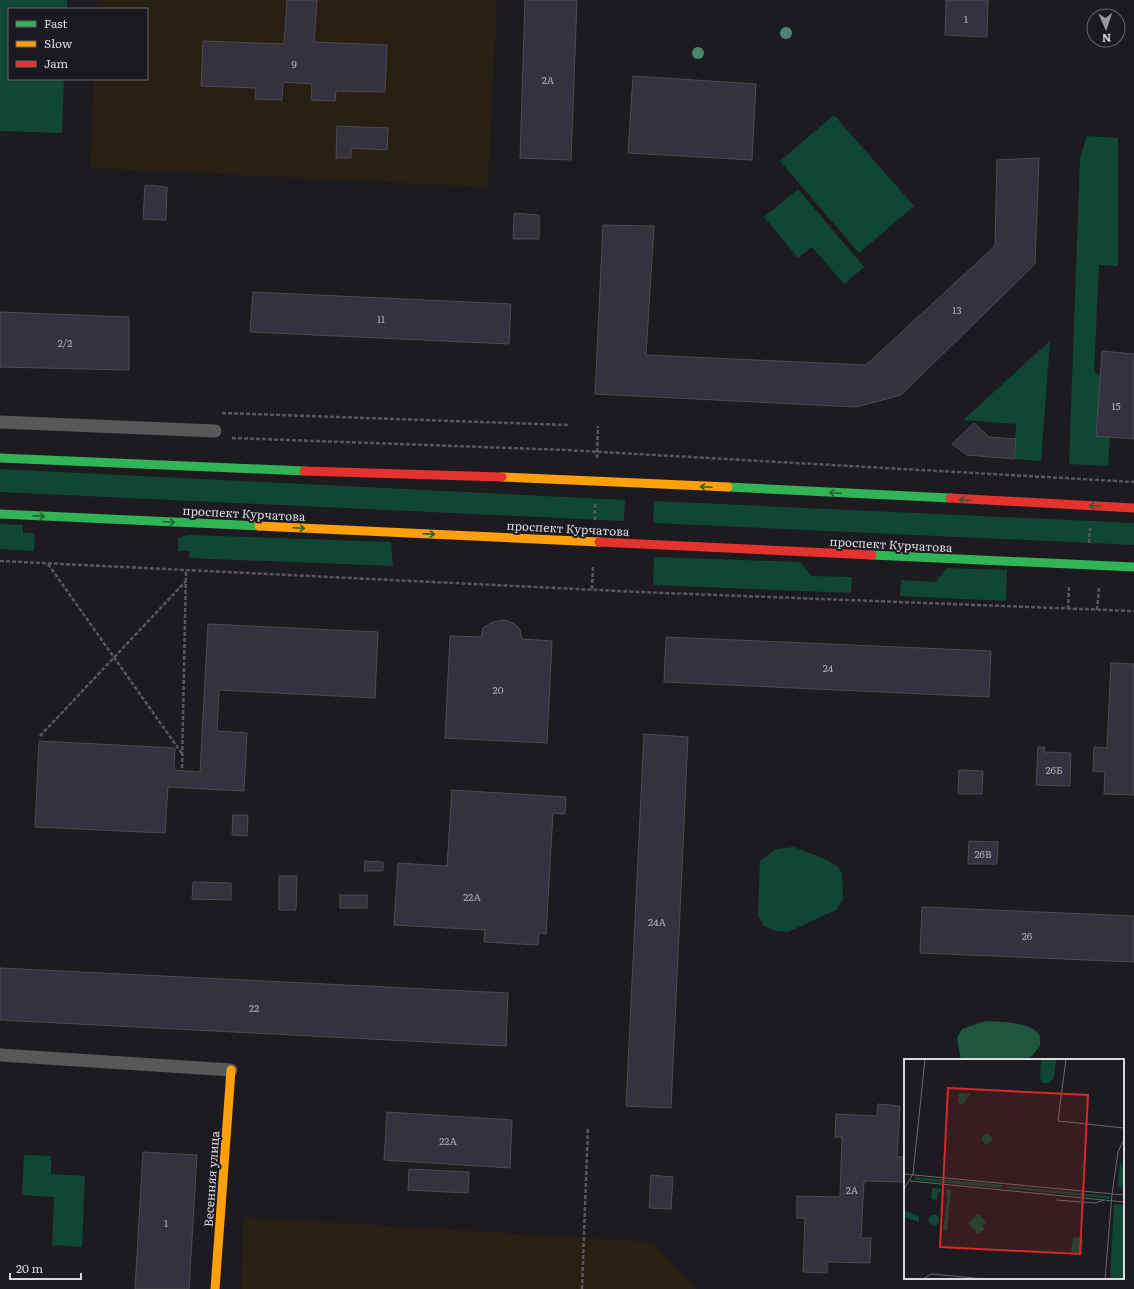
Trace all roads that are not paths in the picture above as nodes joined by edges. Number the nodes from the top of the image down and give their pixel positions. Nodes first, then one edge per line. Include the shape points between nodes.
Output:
1 (0, 422) edge
2 (215, 431) dead end
3 (0, 458) edge
4 (1134, 508) edge
5 (0, 514) edge
6 (1134, 567) edge
7 (0, 1055) edge
8 (231, 1070) joint
9 (215, 1289) edge

1 - 2 lane
4 -> 3 street via 596,480
5 -> 6 street, проспект Курчатова
7 - 8 lane
8 - 9 street, Весенняя улица

